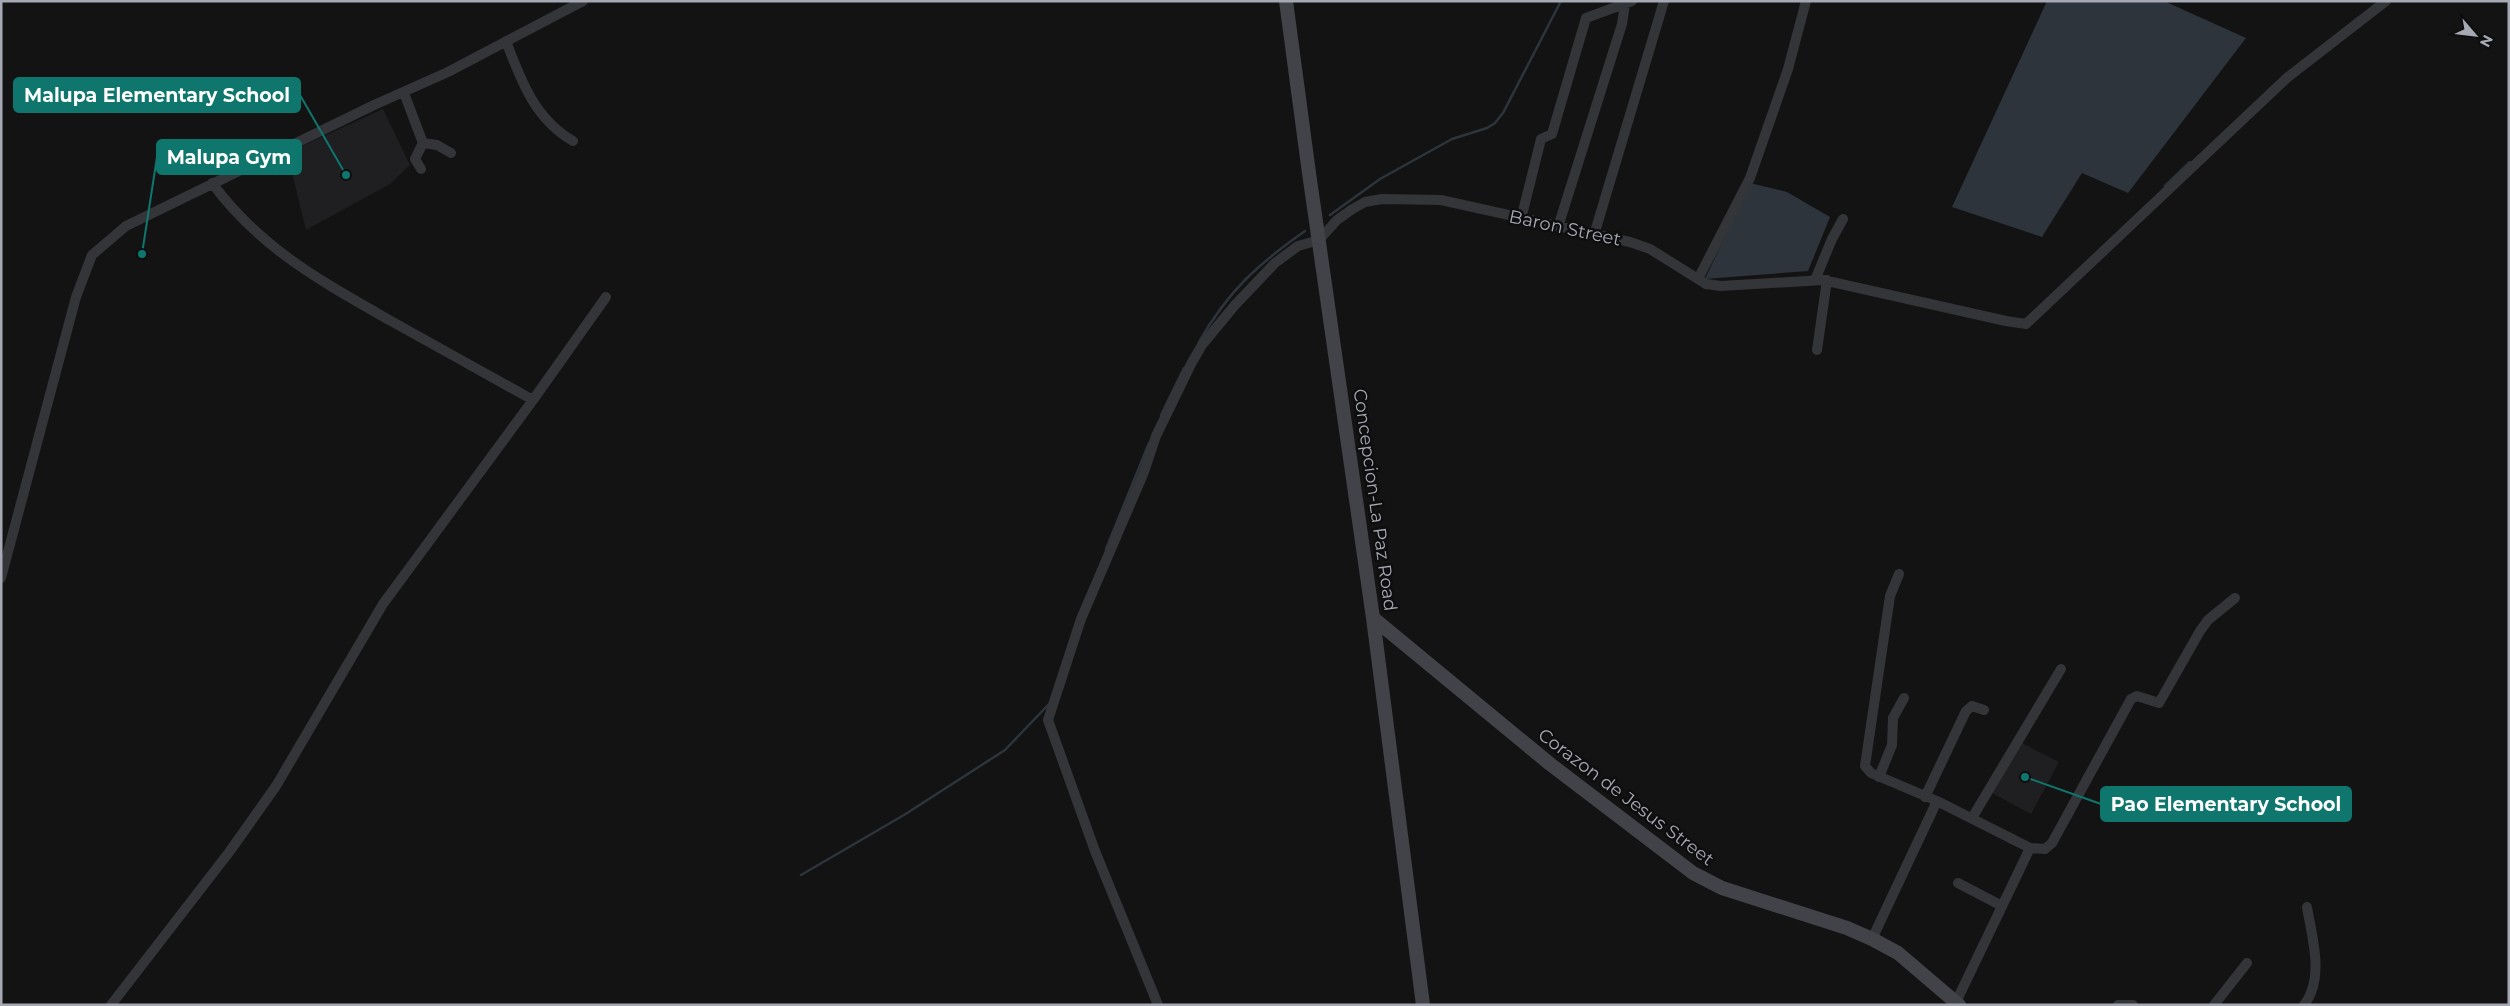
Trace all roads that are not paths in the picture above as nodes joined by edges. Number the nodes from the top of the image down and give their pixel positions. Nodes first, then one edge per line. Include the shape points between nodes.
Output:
1 (583, 1) edge
2 (1286, 1) edge
3 (1664, 1) edge
4 (1806, 1) edge
5 (2386, 1) edge
6 (1628, 2) edge
7 (1612, 5) edge
8 (506, 41) junction
9 (404, 93) junction
10 (573, 142) dead end
11 (423, 143) junction
12 (452, 153) dead end
13 (420, 169) dead end
14 (212, 183) junction
15 (1521, 219) junction
16 (1843, 219) dead end
17 (1558, 227) junction
18 (1594, 235) junction
19 (1319, 240) junction
20 (1698, 279) junction
21 (1816, 280) junction
22 (1827, 280) junction
23 (606, 297) dead end
24 (1817, 350) dead end
25 (533, 400) junction
26 (1900, 574) dead end
27 (1, 578) edge
28 (2234, 598) dead end
29 (1373, 618) junction
30 (2060, 669) dead end
31 (1904, 698) dead end
32 (1984, 710) dead end
33 (1879, 777) junction
34 (1925, 797) junction
35 (1937, 801) junction
36 (1972, 818) junction
37 (2030, 848) junction
38 (1958, 883) dead end
39 (2002, 906) junction
40 (2307, 907) dead end
41 (1872, 939) junction
42 (2247, 963) dead end
43 (1957, 1003) edge
44 (111, 1005) edge
45 (1158, 1005) edge
46 (1423, 1005) edge
47 (2118, 1005) edge
48 (2134, 1005) edge
49 (2214, 1005) edge
50 (2304, 1005) edge

1 - 8 street
2 - 19 main road, Concepcion-La Paz Road
3 - 18 street
4 - 20 street via 1788,69 1750,178
5 - 22 street, Baron Street via 2288,77 2026,324
6 - 7 street
6 - 17 street
7 - 15 street via 1586,18 1552,134 1541,139
8 - 9 street
8 - 10 street via 540,114
9 - 11 street
9 - 14 street
11 - 12 street
11 - 13 street via 415,159
14 - 25 street via 235,213 278,252 322,282
14 - 27 street via 126,226 92,255 76,296
15 - 17 street, Baron Street
15 - 19 street, Baron Street via 1441,200 1382,199 1365,202 1351,210 1336,220
16 - 21 street
17 - 18 street, Baron Street
18 - 20 street, Baron Street via 1644,246
19 - 29 main road, Concepcion-La Paz Road
19 - 45 street via 1298,246 1275,263 1235,305 1202,345 1191,364 1156,436 1144,472 1081,619 1048,720
20 - 21 street, Baron Street via 1714,286
21 - 22 street, Baron Street
22 - 24 street
23 - 25 street
25 - 44 street via 383,604 276,786
26 - 33 street via 1890,596 1864,759 1867,771
28 - 37 street via 2200,631 2160,703 2137,696 2131,699 2052,843 2045,849
29 - 41 main road, Corazon de Jesus Street via 1550,764 1693,873 1722,888
29 - 46 main road, Concepcion-La Paz Road
30 - 36 street
31 - 33 street via 1893,718 1892,745
32 - 34 street via 1969,708
33 - 34 street
34 - 35 street
35 - 36 street
35 - 41 street
36 - 37 street
37 - 39 street
38 - 39 street
39 - 43 street
40 - 50 street via 2315,960 2315,985
41 - 43 main road, Corazon de Jesus Street via 1898,953
42 - 49 street
47 - 48 street

